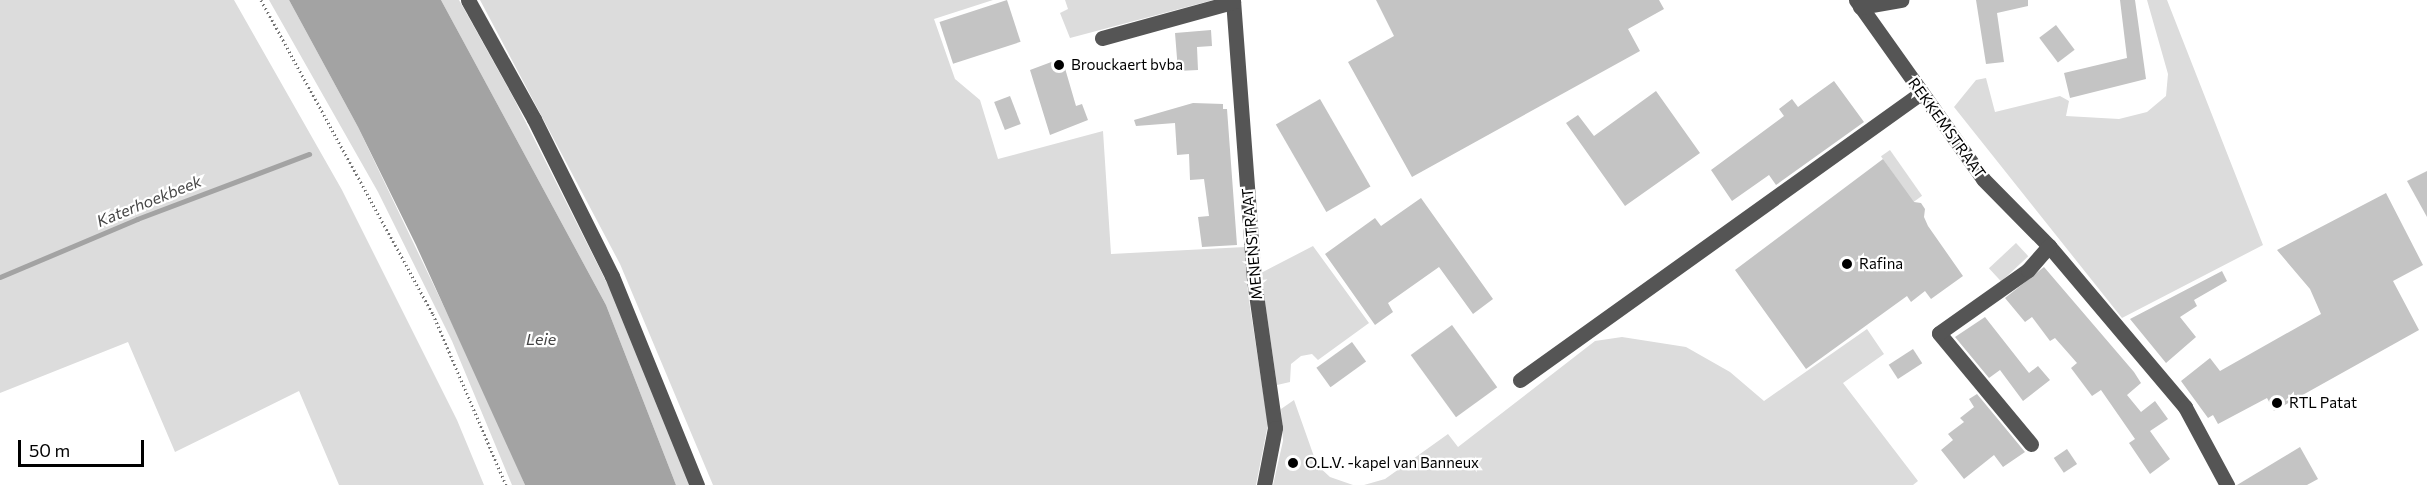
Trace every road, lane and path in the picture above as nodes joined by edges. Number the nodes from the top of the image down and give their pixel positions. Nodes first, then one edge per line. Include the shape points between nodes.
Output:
1 (261, 0) edge
2 (468, 0) edge
3 (1901, 0) edge
4 (1233, 1) edge
5 (1858, 3) edge
6 (1101, 38) dead end
7 (1921, 93) junction
8 (2049, 246) junction
9 (1520, 380) dead end
10 (2031, 444) dead end
11 (506, 485) edge
12 (697, 485) edge
13 (1264, 485) edge
14 (2226, 485) edge

1 - 11 path via 433,314
2 - 12 street via 534,119 612,276
3 - 5 street
4 - 6 street, MENENSTRAAT
4 - 13 street, MENENSTRAAT via 1254,280 1275,428
5 - 7 street, REKKEMSTRAAT
7 - 8 street, REKKEMSTRAAT via 2001,201
7 - 9 street
8 - 10 street via 2028,270 1939,333
8 - 14 street, REKKEMSTRAAT via 2185,407

